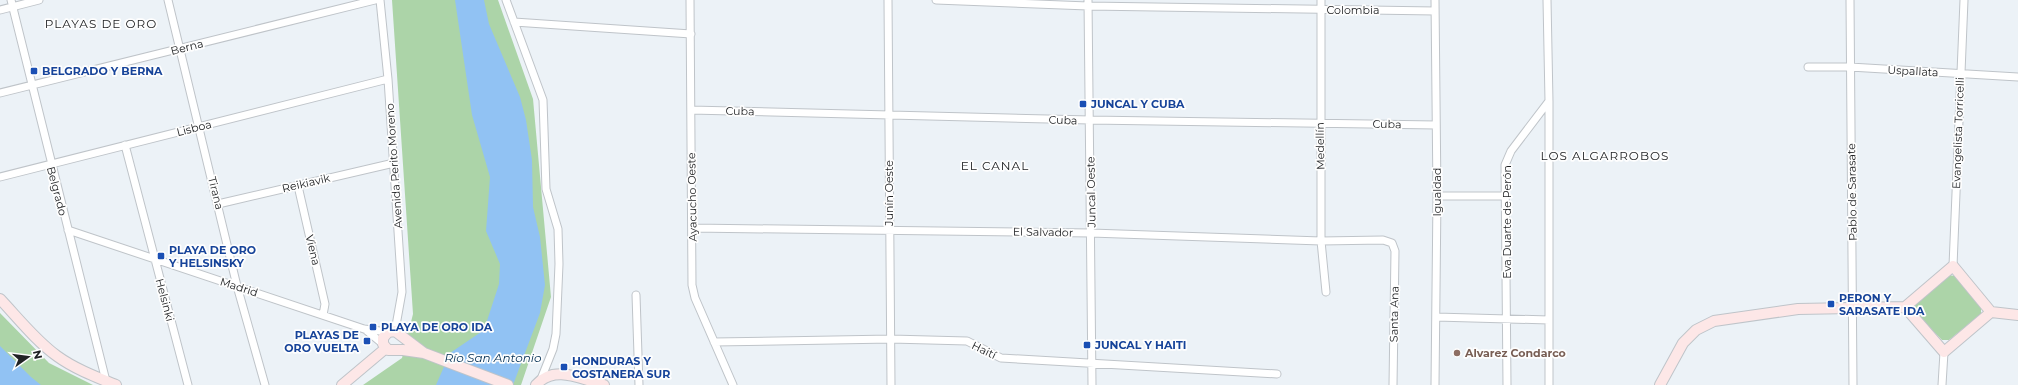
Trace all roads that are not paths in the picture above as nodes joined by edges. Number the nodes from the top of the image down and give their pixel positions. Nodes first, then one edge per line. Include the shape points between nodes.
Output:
1 (39, 0) edge
2 (168, 0) edge
3 (375, 0) edge
4 (380, 0) edge
5 (506, 0) edge
6 (690, 0) edge
7 (888, 0) edge
8 (936, 0) edge
9 (1320, 0) edge
10 (1435, 0) edge
11 (1547, 0) edge
12 (1850, 0) edge
13 (1964, 0) edge
14 (12, 3) edge
15 (1088, 3) edge
16 (0, 10) edge
17 (1320, 10) junction
18 (1435, 10) junction
19 (514, 22) junction
20 (691, 34) junction
21 (180, 48) junction
22 (1808, 67) dead end
23 (1850, 67) junction
24 (1960, 73) junction
25 (2018, 77) edge
26 (388, 79) junction
27 (31, 86) junction
28 (0, 93) edge
29 (1549, 101) junction
30 (691, 110) junction
31 (889, 114) junction
32 (1090, 120) junction
33 (1320, 123) junction
34 (1436, 125) junction
35 (200, 127) junction
36 (126, 145) junction
37 (394, 162) junction
38 (50, 164) junction
39 (0, 177) edge
40 (298, 186) junction
41 (1437, 196) junction
42 (1505, 196) junction
43 (218, 204) junction
44 (693, 228) junction
45 (68, 230) junction
46 (890, 230) junction
47 (1091, 233) junction
48 (1321, 241) junction
49 (1392, 243) joint
50 (155, 259) junction
51 (1953, 266) junction
52 (238, 286) junction
53 (1326, 292) dead end
54 (636, 295) dead end
55 (0, 299) edge
56 (1905, 307) junction
57 (1853, 308) junction
58 (1991, 312) junction
59 (322, 315) junction
60 (2018, 315) edge
61 (1436, 317) junction
62 (1507, 319) junction
63 (1549, 320) junction
64 (364, 329) junction
65 (394, 332) junction
66 (891, 339) junction
67 (714, 342) junction
68 (384, 346) junction
69 (396, 350) junction
70 (1944, 352) junction
71 (427, 354) junction
72 (1092, 363) junction
73 (1277, 374) dead end
74 (106, 381) junction
75 (539, 382) edge
76 (116, 385) edge
77 (188, 385) edge
78 (264, 385) edge
79 (342, 385) edge
80 (508, 385) edge
81 (604, 385) edge
82 (639, 385) edge
83 (733, 385) edge
84 (891, 385) edge
85 (1092, 385) edge
86 (1393, 385) edge
87 (1435, 385) edge
88 (1507, 385) edge
89 (1549, 385) edge
90 (1660, 385) edge
91 (1853, 385) edge
92 (1942, 385) edge

1 - 14 street
2 - 21 street, Tirana
3 - 21 street, Berna
4 - 26 street, Avenida Perito Moreno
5 - 19 street
6 - 20 street, Ayacucho Oeste
7 - 31 street, Junín Oeste
8 - 15 street, Colombia
9 - 17 street, Medellín
10 - 18 street, Igualdad
11 - 29 street
12 - 23 street, Pablo de Sarasate
13 - 24 street, Evangelista Torricelli
14 - 16 street
14 - 27 street, Belgrado
15 - 17 street, Colombia
15 - 32 street, Juncal Oeste
17 - 18 street, Colombia
17 - 33 street, Medellín
18 - 34 street, Igualdad
19 - 20 street
19 - 75 street via 543,100 546,189 558,229 556,334 553,349
20 - 30 street, Ayacucho Oeste
21 - 27 street, Berna
21 - 35 street, Tirana
22 - 23 street, Uspallata
23 - 24 street, Uspallata
23 - 57 street, Pablo de Sarasate
24 - 25 street, Uspallata
24 - 51 street, Evangelista Torricelli
26 - 35 street, Lisboa
26 - 37 street, Avenida Perito Moreno
27 - 28 street, Berna
27 - 38 street, Belgrado
29 - 42 street, Eva Duarte de Perón via 1508,157 1505,165
29 - 63 street
30 - 31 street, Cuba
30 - 44 street, Ayacucho Oeste
31 - 32 street, Cuba
31 - 46 street, Junín Oeste
32 - 33 street, Cuba
32 - 47 street, Juncal Oeste
33 - 34 street, Cuba
33 - 48 street, Medellín
34 - 41 street, Igualdad
35 - 36 street, Lisboa
35 - 43 street, Tirana
36 - 38 street, Lisboa
36 - 50 street, Helsinki
37 - 40 street, Reikiavik
37 - 65 street, Avenida Perito Moreno via 402,297
38 - 39 street, Lisboa
38 - 45 street, Belgrado
40 - 43 street, Reikiavik
40 - 59 street, Viena via 325,304
41 - 42 street
41 - 61 street, Igualdad
42 - 62 street, Eva Duarte de Perón
43 - 52 street, Tirana
44 - 46 street, El Salvador
44 - 67 street, Ayacucho Oeste via 692,285
45 - 50 street, Madrid
45 - 74 street, Belgrado
46 - 47 street, El Salvador
46 - 66 street, Junín Oeste
47 - 48 street, El Salvador
47 - 72 street, Juncal Oeste
48 - 49 street, El Salvador via 1384,240
48 - 53 street, Medellín
49 - 86 street, Santa Ana via 1396,251
50 - 52 street, Madrid
50 - 77 street, Helsinki
51 - 56 main road
51 - 58 main road
52 - 59 street, Madrid
52 - 78 street, Tirana
54 - 82 street
55 - 74 main road via 51,352
56 - 57 main road
56 - 70 main road
57 - 90 main road via 1798,309 1714,321 1696,330 1683,343
57 - 91 street, Pablo de Sarasate
58 - 60 main road
58 - 70 main road
59 - 64 street, Madrid
61 - 62 street
61 - 87 street, Igualdad
62 - 63 street
62 - 88 street, Eva Duarte de Perón
63 - 89 street
64 - 65 street, Madrid
64 - 68 street, Madrid
65 - 68 main road via 383,338
65 - 69 main road via 402,343
65 - 71 main road, Madrid
66 - 67 street, Haití
66 - 72 street, Haití via 967,341 1001,358
66 - 84 street, Junín Oeste
67 - 83 street, Ayacucho Oeste
68 - 69 main road via 391,351
68 - 79 main road
69 - 71 main road, Madrid
70 - 92 street
71 - 80 main road, Madrid
72 - 73 street, Haití
72 - 85 street, Juncal Oeste
74 - 76 main road
75 - 81 main road via 549,376 563,374

